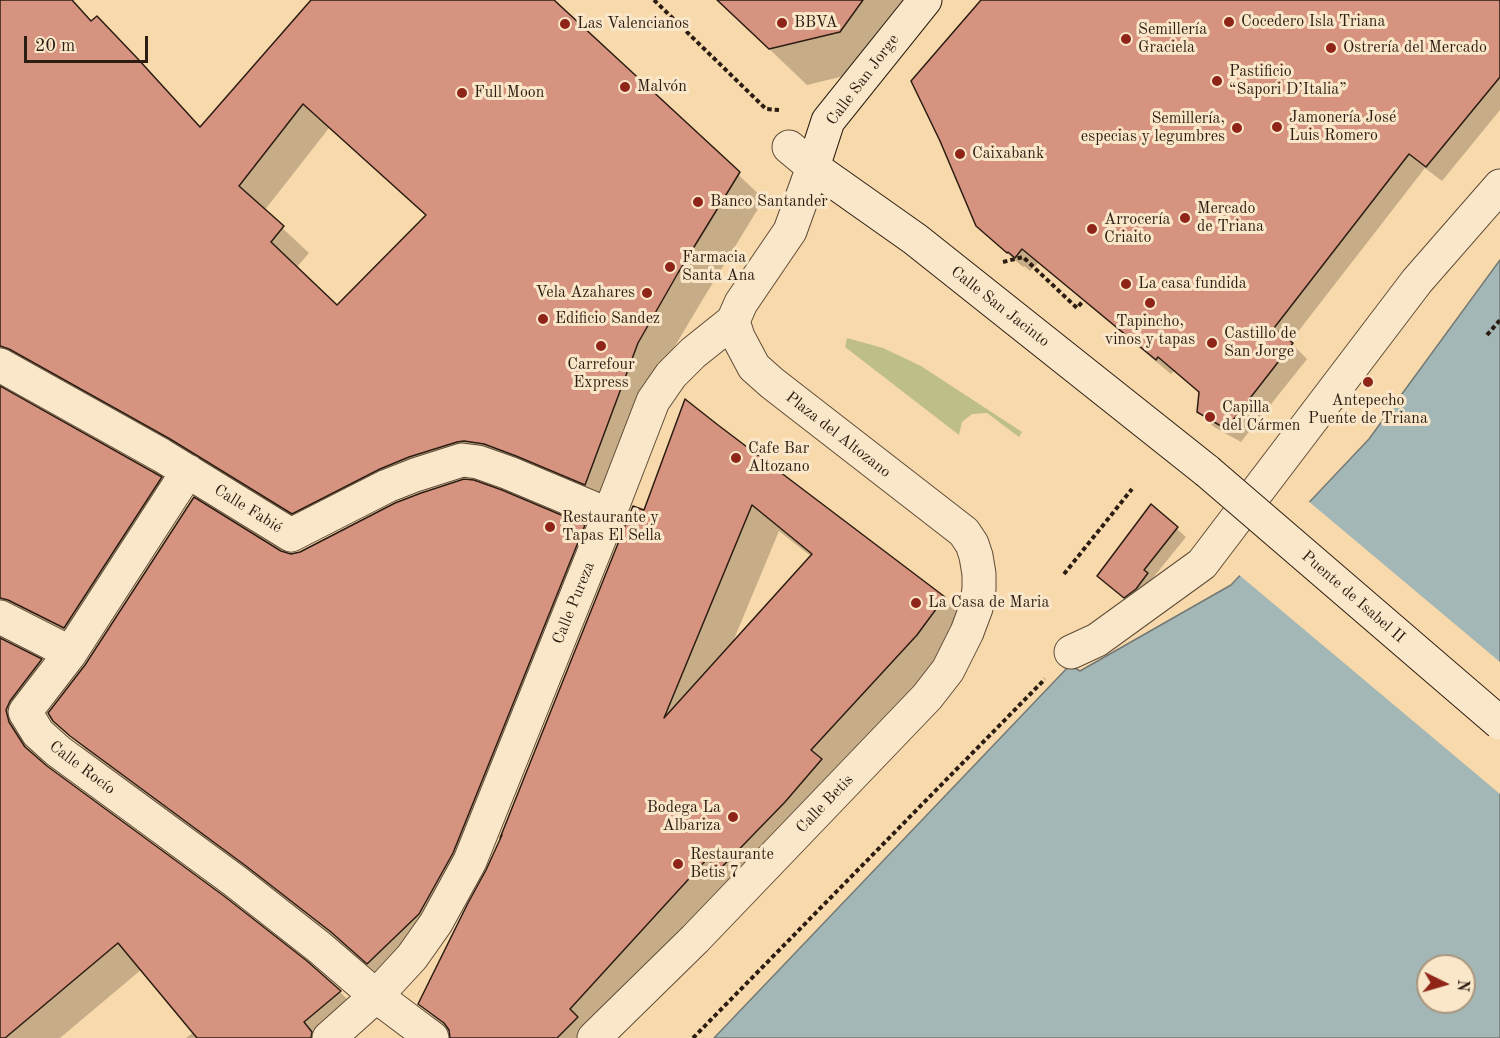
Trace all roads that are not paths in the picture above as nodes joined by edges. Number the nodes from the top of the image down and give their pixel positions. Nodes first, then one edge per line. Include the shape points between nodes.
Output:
1 (925, 0) edge
2 (801, 157) junction
3 (1500, 186) edge
4 (734, 321) junction
5 (0, 365) edge
6 (174, 454) junction
7 (1207, 471) joint
8 (609, 515) junction
9 (964, 532) joint
10 (0, 617) edge
11 (1071, 652) road end
12 (69, 655) junction
13 (1500, 723) edge
14 (376, 996) junction
15 (329, 1038) edge
16 (432, 1038) edge
17 (594, 1038) edge

1 - 2 street, Calle San Jorge
2 - 4 street, Calle Pureza via 790,231 741,303
2 - 7 street, Calle San Jacinto via 915,239
3 - 11 street via 1417,281 1202,564 1097,640
4 - 8 street, Calle Pureza via 693,353 652,401
4 - 9 street, Plaza del Altozano via 754,367
5 - 6 street, Calle Fabié
6 - 8 street, Calle Fabié via 291,535 387,486 462,460 498,469
6 - 12 street, Calle Rocío
7 - 13 street, Puente de Isabel II, bridge
8 - 14 street, Calle Pureza via 470,861 436,923 412,957
9 - 17 street, Calle Betis via 976,556 979,589 967,632 948,670 927,697 695,939
10 - 12 street
12 - 14 street, Calle Rocío via 25,712 38,733 235,881
14 - 15 street, Calle Pureza
14 - 16 street

